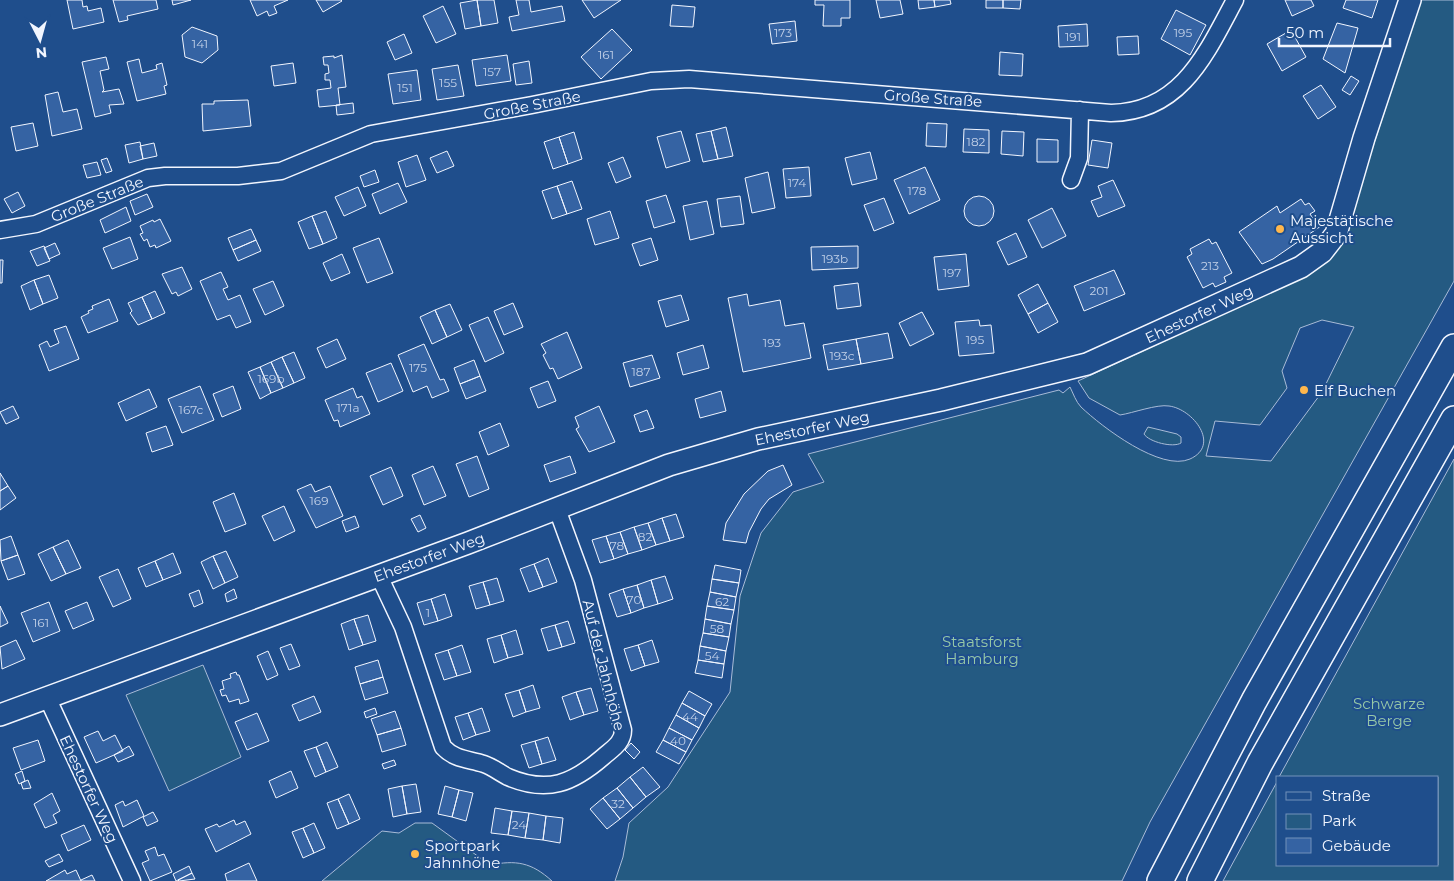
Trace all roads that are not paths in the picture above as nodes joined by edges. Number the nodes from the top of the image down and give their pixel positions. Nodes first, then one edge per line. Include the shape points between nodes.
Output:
1 (1235, 0) edge
2 (1410, 0) edge
3 (1080, 110) junction
4 (1071, 180) dead end
5 (0, 230) edge
6 (1454, 347) edge
7 (1454, 419) edge
8 (557, 509) junction
9 (379, 576) junction
10 (47, 697) junction
11 (0, 715) edge
12 (132, 881) edge
13 (1160, 881) edge
14 (1200, 881) edge

1 - 3 street, Große Straße via 1198,65 1161,101 1130,112
2 - 8 main road, Ehestorfer Weg via 1336,234 1322,252 1302,267 1087,364 738,444 643,474
3 - 4 street via 1079,158
3 - 5 street, Große Straße via 689,79 651,81 371,134 281,171 245,176 148,178 36,224
6 - 13 highway via 1254,701
7 - 14 highway via 1260,764
8 - 9 main road, Ehestorfer Weg
8 - 9 street, Auf der Jahnhöhe via 583,580 623,730 620,742 572,780 551,784 528,783 486,765 450,755 443,747 403,626
9 - 10 main road, Ehestorfer Weg
10 - 11 main road, Ehestorfer Weg
10 - 12 street, Ehestorfer Weg

